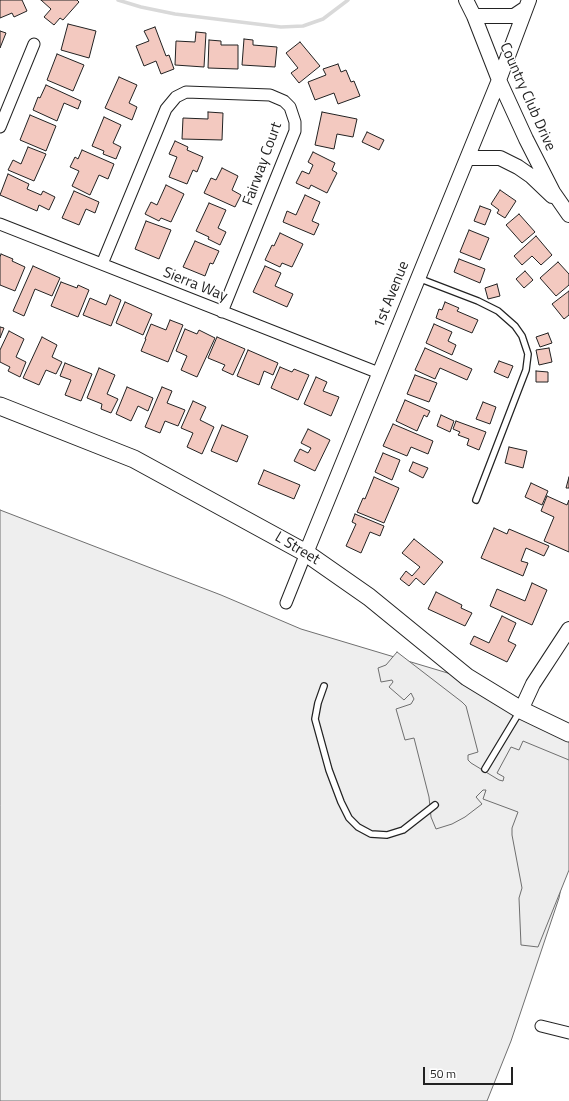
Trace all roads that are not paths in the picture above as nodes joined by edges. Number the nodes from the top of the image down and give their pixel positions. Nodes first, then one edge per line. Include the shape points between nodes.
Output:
1 (466, 0) edge
2 (527, 4) edge
3 (474, 16) junction
4 (34, 44) dead end
5 (499, 80) junction
6 (0, 127) edge
7 (468, 158) junction
8 (566, 210) edge
9 (0, 224) edge
10 (102, 264) junction
11 (418, 278) junction
12 (222, 312) junction
13 (379, 373) junction
14 (0, 406) edge
15 (476, 500) dead end
16 (306, 553) junction
17 (286, 603) dead end
18 (569, 629) edge
19 (324, 686) dead end
20 (521, 710) junction
21 (569, 733) edge
22 (485, 769) dead end
23 (435, 805) dead end
24 (541, 1026) dead end
25 (569, 1033) edge

1 - 3 street, Country Club Drive
2 - 3 street via 514,16
2 - 5 street, 1st Avenue
3 - 5 street, Country Club Drive
4 - 6 street
5 - 7 street, 1st Avenue
5 - 8 street, Country Club Drive via 553,192
7 - 8 street, Country Club Drive via 500,158 518,167
7 - 11 street, 1st Avenue
9 - 10 street, Sierra Way
10 - 12 street, Sierra Way
10 - 12 street, Fairway Court via 166,110 176,97 186,92 270,95 284,101 290,107 295,131
11 - 13 street, 1st Avenue
11 - 15 lane via 498,311 519,331 528,354 526,370
12 - 13 street, Sierra Way
13 - 16 street, 1st Avenue
14 - 16 main road, L Street via 134,459
16 - 17 street, 1st Avenue
16 - 20 main road, L Street via 370,597 467,677
18 - 20 street via 533,684
19 - 23 lane via 315,719 329,770 349,818 371,834 387,835 402,830
20 - 21 main road, L Street
20 - 22 lane
24 - 25 street

